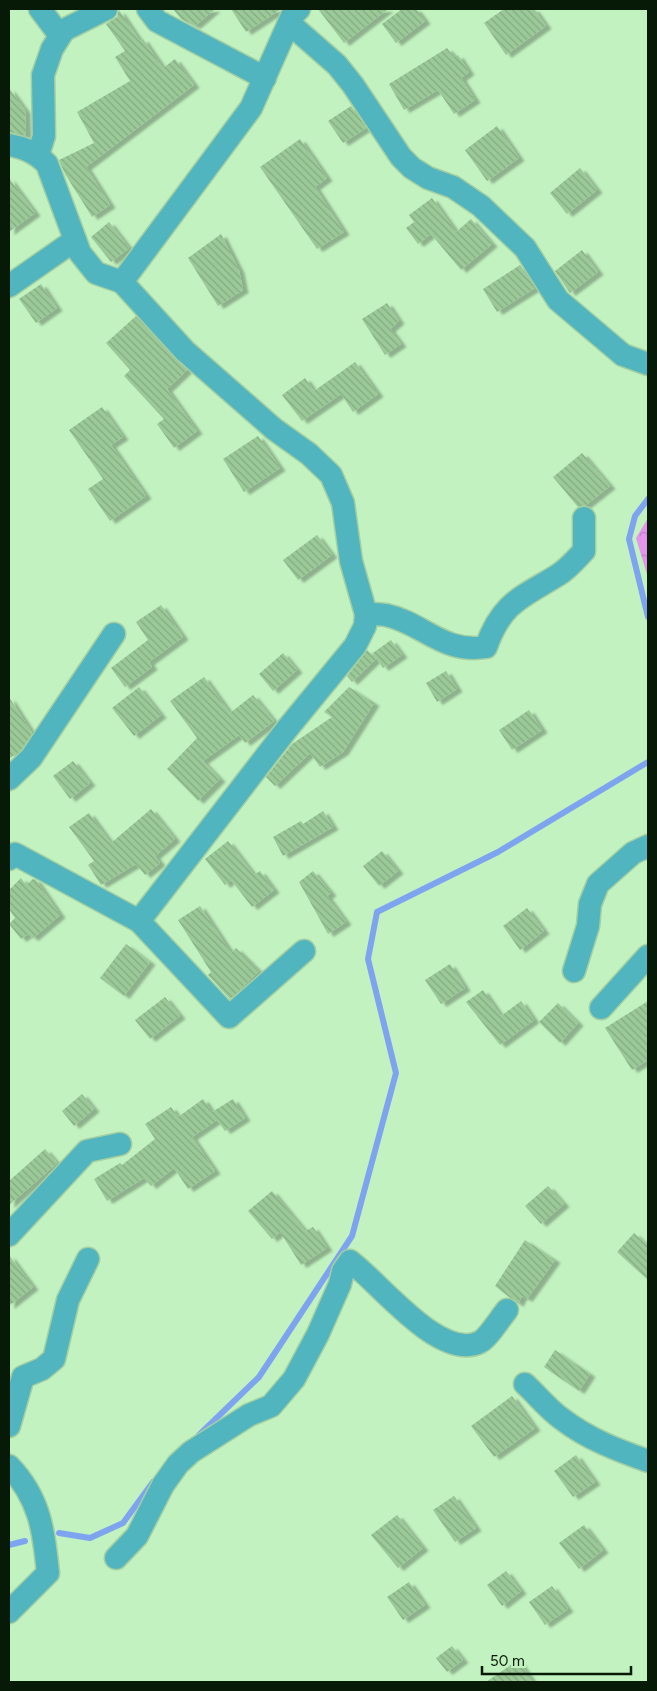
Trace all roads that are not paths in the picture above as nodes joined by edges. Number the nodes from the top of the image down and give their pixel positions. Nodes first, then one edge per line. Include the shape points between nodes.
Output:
1 (40, 9) edge
2 (106, 9) edge
3 (148, 9) edge
4 (294, 16) edge
5 (64, 30) junction
6 (265, 78) junction
7 (9, 145) edge
8 (38, 155) junction
9 (75, 240) junction
10 (122, 282) junction
11 (9, 286) edge
12 (648, 364) edge
13 (584, 518) dead end
14 (366, 614) junction
15 (114, 634) dead end
16 (9, 779) edge
17 (648, 846) edge
18 (11, 852) edge
19 (140, 921) junction
20 (304, 952) dead end
21 (648, 956) edge
22 (574, 971) dead end
23 (601, 1008) dead end
24 (120, 1144) dead end
25 (9, 1235) edge
26 (88, 1259) dead end
27 (508, 1310) dead end
28 (525, 1384) dead end
29 (9, 1426) edge
30 (648, 1461) edge
31 (9, 1466) edge
32 (116, 1558) dead end
33 (9, 1612) edge

1 - 5 street via 58,33
2 - 5 street
3 - 6 street via 157,21
4 - 6 street
4 - 12 street via 353,85 401,157 412,168 453,187 481,206 525,248 558,300 623,356
5 - 8 street via 52,49 43,75 44,136
6 - 10 street via 251,108
7 - 8 street
8 - 9 street via 56,182 60,204
9 - 10 street via 80,253 96,273
9 - 11 street
10 - 14 street via 185,351 332,476 343,503 351,561
13 - 14 street via 584,551 559,574 527,592 499,616 486,647 469,650 450,645 387,615
14 - 19 street via 365,626 355,646
15 - 16 street via 31,758
17 - 22 street via 633,853 598,884
18 - 19 street
19 - 20 street via 228,1017
21 - 23 street
24 - 25 street via 87,1151
26 - 29 street via 68,1300 54,1359 42,1369 23,1377
27 - 32 street via 482,1341 467,1347 447,1341 396,1305 383,1289 350,1261 294,1379 271,1406 249,1415 178,1464 163,1485 137,1536
28 - 30 street via 560,1418 584,1434 613,1449
31 - 33 street via 18,1475 44,1529 48,1573

